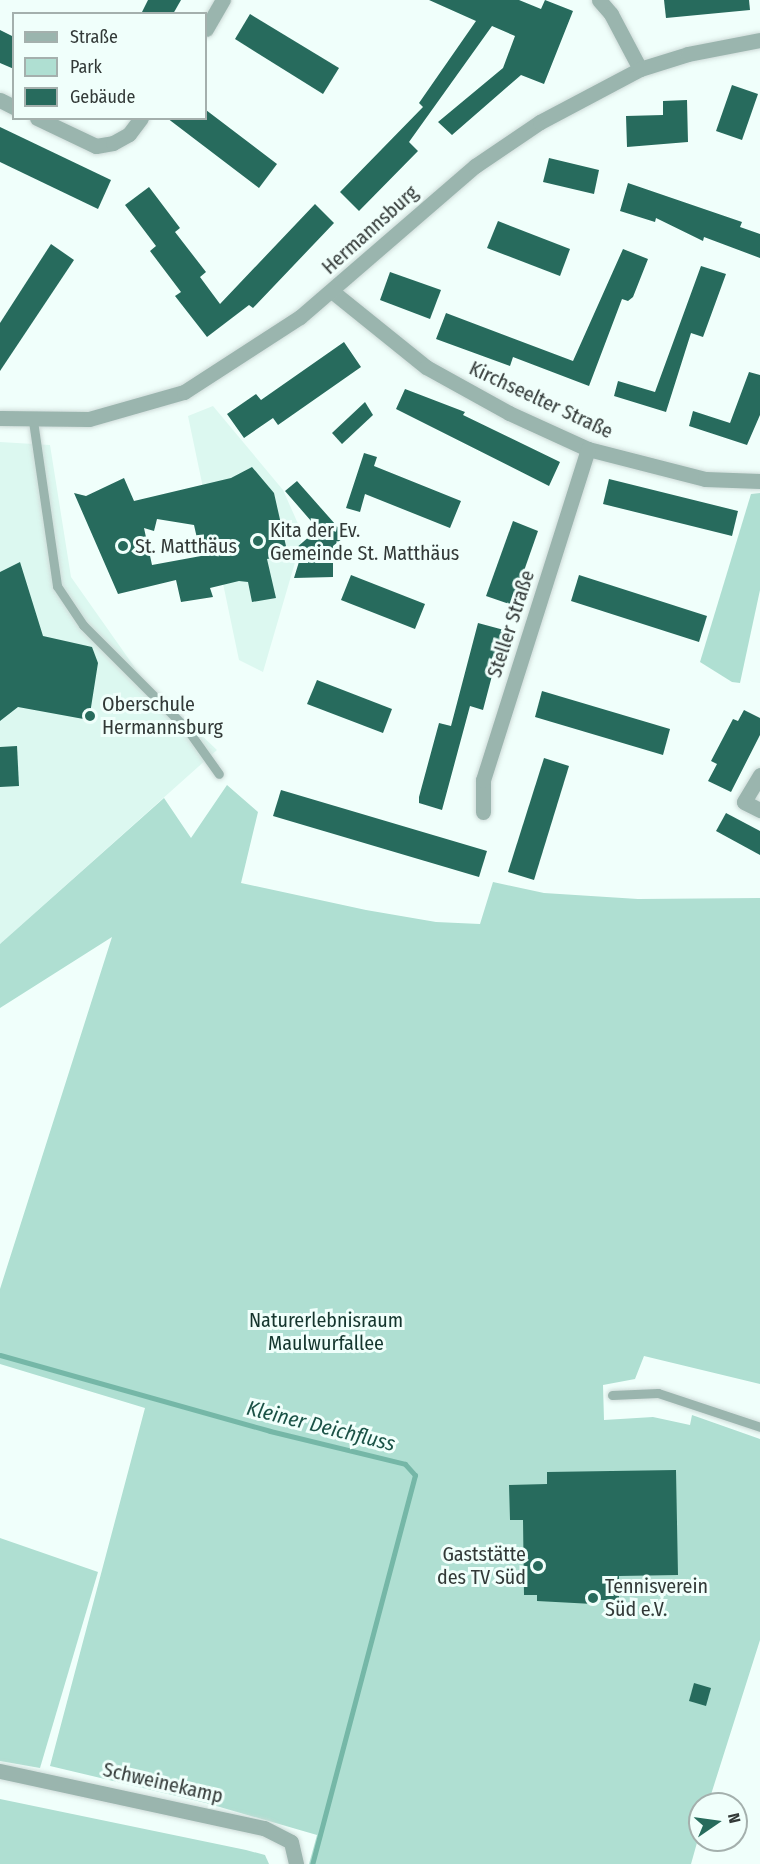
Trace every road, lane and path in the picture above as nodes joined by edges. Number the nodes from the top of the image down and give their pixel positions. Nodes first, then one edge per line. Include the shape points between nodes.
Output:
1 (222, 0) edge
2 (599, 0) edge
3 (207, 27) edge
4 (760, 40) edge
5 (640, 69) junction
6 (41, 120) edge
7 (140, 120) edge
8 (333, 292) junction
9 (0, 418) edge
10 (33, 421) junction
11 (588, 449) junction
12 (760, 481) edge
13 (219, 774) dead end
14 (760, 775) edge
15 (760, 810) edge
16 (483, 812) dead end
17 (612, 1395) dead end
18 (760, 1427) edge
19 (0, 1771) edge
20 (297, 1864) edge

1 - 3 street
2 - 5 street via 611,14
4 - 5 street, Hermannsburg via 688,54
5 - 8 street, Hermannsburg via 500,148
6 - 7 street via 96,146 129,134
8 - 10 street, Hermannsburg via 271,339 184,392 89,419
8 - 11 street, Kirchseelter Straße via 426,367 508,412
9 - 10 street, Hermannsburg
10 - 13 lane via 57,586 83,625 187,729
11 - 12 street, Kirchseelter Straße via 695,478
11 - 16 street, Steller Straße via 483,780
14 - 15 street via 744,801
17 - 18 lane via 658,1394
19 - 20 street, Schweinekamp via 264,1828 291,1842

